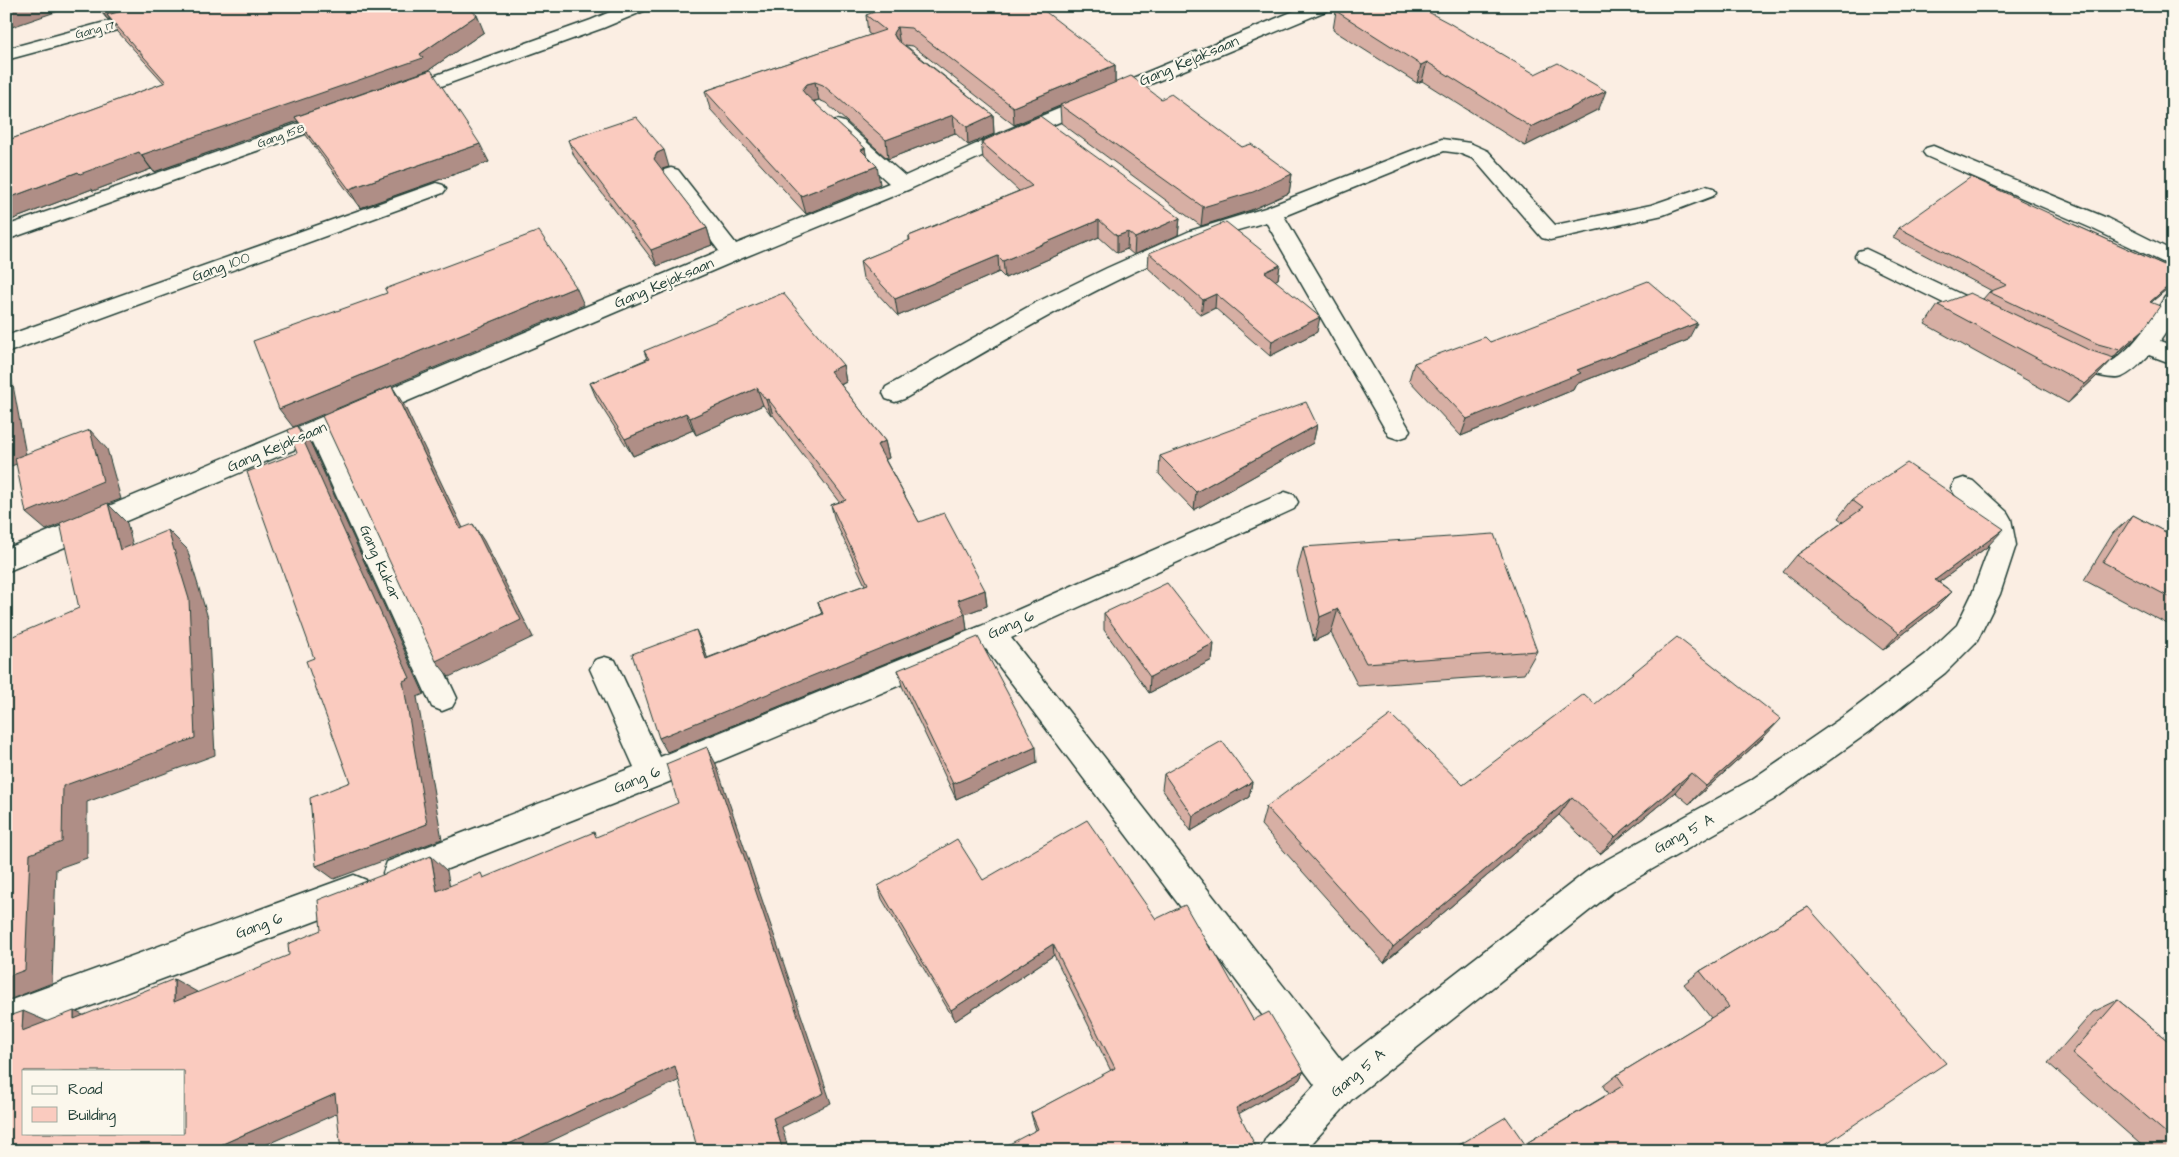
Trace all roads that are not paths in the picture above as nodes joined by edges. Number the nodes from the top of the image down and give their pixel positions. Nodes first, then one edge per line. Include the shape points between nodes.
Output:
1 (185, 6) edge
2 (640, 6) edge
3 (1322, 6) edge
4 (6, 55) edge
5 (382, 100) edge
6 (354, 110) edge
7 (825, 114) edge
8 (1933, 152) dead end
9 (671, 174) dead end
10 (903, 185) junction
11 (436, 189) dead end
12 (1706, 192) dead end
13 (1272, 213) junction
14 (6, 233) edge
15 (732, 254) junction
16 (1866, 256) dead end
17 (2173, 260) edge
18 (2173, 302) edge
19 (2009, 326) edge
20 (2146, 344) junction
21 (6, 345) edge
22 (2054, 348) edge
23 (2173, 356) edge
24 (895, 393) dead end
25 (319, 429) junction
26 (1398, 430) dead end
27 (1964, 488) dead end
28 (1285, 502) dead end
29 (6, 561) edge
30 (991, 634) junction
31 (605, 669) dead end
32 (442, 698) dead end
33 (653, 774) junction
34 (6, 1020) edge
35 (1340, 1086) junction
36 (1279, 1151) edge

1 - 4 street, Gang 17
2 - 5 street
3 - 10 street, Gang Kejaksaan via 1051,128 1005,129
6 - 14 street, Gang 158
7 - 10 street
8 - 17 street via 2099,223
9 - 15 street
10 - 15 street, Gang Kejaksaan
11 - 21 street, Gang 100
12 - 13 street via 1656,210 1550,233 1481,155 1463,147 1442,145
13 - 24 street via 1190,230 1043,308
13 - 26 street
15 - 25 street, Gang Kejaksaan
16 - 19 street
18 - 20 street
20 - 22 street via 2114,371 2081,362
20 - 23 street
25 - 29 street, Gang Kejaksaan
25 - 32 street, Gang Kukar
27 - 35 street, Gang 5 A via 1998,519 2003,545 1986,594 1967,633 1935,664 1762,790 1602,880
28 - 30 street, Gang 6
30 - 33 street, Gang 6
30 - 35 street
31 - 33 street
33 - 34 street, Gang 6 via 357,890
35 - 36 street, Gang 5 A

